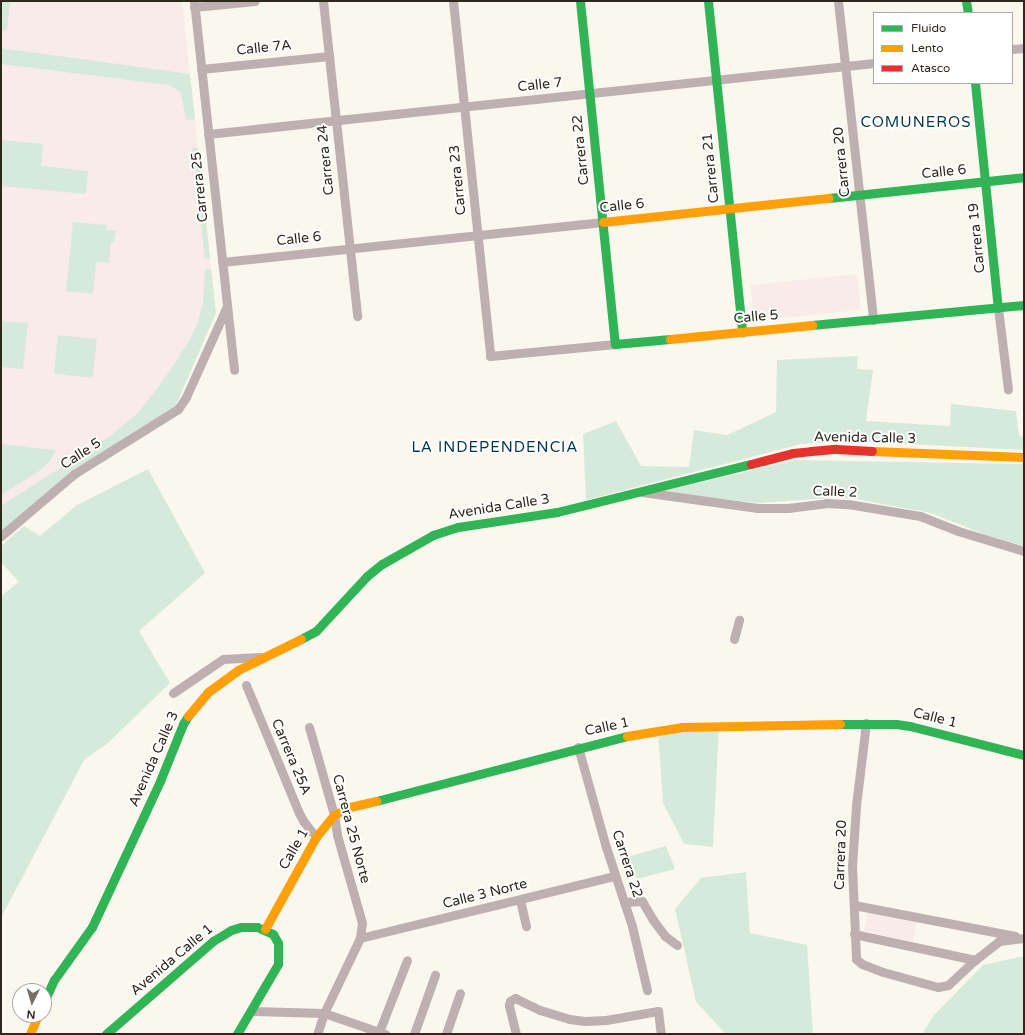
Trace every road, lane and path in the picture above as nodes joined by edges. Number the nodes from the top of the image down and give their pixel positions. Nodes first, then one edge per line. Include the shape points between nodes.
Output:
1 (255, 1) edge
2 (324, 1) edge
3 (453, 1) edge
4 (580, 1) edge
5 (708, 1) edge
6 (838, 1) edge
7 (966, 1) edge
8 (194, 4) edge
9 (968, 12) edge
10 (1024, 48) edge
11 (1013, 49) edge
12 (329, 56) junction
13 (873, 64) edge
14 (846, 66) junction
15 (201, 69) junction
16 (716, 80) junction
17 (975, 84) edge
18 (590, 94) junction
19 (464, 107) junction
20 (336, 120) junction
21 (208, 134) junction
22 (1024, 177) edge
23 (985, 182) junction
24 (860, 195) junction
25 (729, 208) junction
26 (603, 222) junction
27 (478, 235) junction
28 (350, 248) junction
29 (222, 262) junction
30 (227, 305) junction
31 (1024, 305) edge
32 (998, 308) junction
33 (357, 316) dead end
34 (873, 320) junction
35 (742, 332) junction
36 (615, 344) junction
37 (490, 356) joint
38 (234, 370) dead end
39 (1008, 389) dead end
40 (1024, 457) edge
41 (640, 492) junction
42 (1, 536) edge
43 (1024, 551) edge
44 (739, 620) dead end
45 (734, 639) dead end
46 (264, 657) junction
47 (246, 685) dead end
48 (173, 693) dead end
49 (866, 723) junction
50 (309, 727) dead end
51 (578, 747) junction
52 (1024, 755) edge
53 (334, 815) junction
54 (316, 836) junction
55 (616, 876) junction
56 (520, 900) junction
57 (625, 902) junction
58 (854, 905) junction
59 (526, 926) dead end
60 (265, 929) junction
61 (854, 934) junction
62 (360, 938) junction
63 (1023, 938) edge
64 (677, 945) dead end
65 (407, 960) dead end
66 (975, 960) junction
67 (435, 975) dead end
68 (52, 984) edge
69 (647, 990) dead end
70 (460, 993) dead end
71 (251, 1011) junction
72 (324, 1013) junction
73 (35, 1023) edge
74 (382, 1033) edge
75 (30, 1034) edge
76 (106, 1034) edge
77 (237, 1034) edge
78 (317, 1034) edge
79 (415, 1034) edge
80 (446, 1034) edge
81 (516, 1034) edge
82 (661, 1034) edge

1 - 8 street
2 - 12 street, Carrera 24
3 - 19 street, Carrera 23
4 - 18 street, Carrera 22
5 - 16 street, Carrera 21
6 - 14 street, Carrera 20
7 - 9 street
8 - 15 street, Carrera 25
10 - 11 street
12 - 15 street, Calle 7A
12 - 20 street, Carrera 24
13 - 14 street, Calle 7
14 - 16 street, Calle 7
14 - 24 street, Carrera 20
15 - 21 street, Carrera 25
16 - 18 street, Calle 7
16 - 25 street, Carrera 21
17 - 23 street, Carrera 19
18 - 19 street, Calle 7
18 - 26 street, Carrera 22
19 - 20 street, Calle 7
19 - 27 street, Carrera 23
20 - 21 street, Calle 7
20 - 28 street, Carrera 24
21 - 29 street, Carrera 25
22 - 23 street, Calle 6
23 - 24 street, Calle 6
23 - 32 street, Carrera 19
24 - 25 street, Calle 6
24 - 34 street, Carrera 20
25 - 26 street, Calle 6
25 - 35 street, Carrera 21
26 - 27 street, Calle 6
26 - 36 street, Carrera 22
27 - 28 street, Calle 6
27 - 37 street, Carrera 23
28 - 29 street, Calle 6
28 - 33 street, Carrera 24
29 - 30 street, Carrera 25
30 - 38 street, Carrera 25
30 - 42 street, Calle 5 via 183,404 172,414 74,474
31 - 32 street, Calle 5
32 - 34 street, Calle 5
32 - 39 street, Carrera 19
34 - 35 street, Calle 5
35 - 36 street, Calle 5
36 - 37 street, Calle 5
40 - 41 street, Avenida Calle 3 via 818,450 794,453
41 - 43 street, Calle 2 via 758,508 848,504 920,516 972,536
41 - 46 street, Avenida Calle 3 via 557,512 476,523 433,535 382,564 367,576 316,632
44 - 45 street
46 - 48 street via 223,659
46 - 68 street, Avenida Calle 3 via 227,677 199,701 189,714 92,927
47 - 54 street, Carrera 25A via 299,813
49 - 51 street, Calle 1 via 682,727 614,738
49 - 52 street, Calle 1 via 910,726
49 - 58 street, Carrera 20 via 853,837
50 - 53 street, Carrera 25 Norte
51 - 53 street, Calle 1 via 486,774 350,808
51 - 55 street, Carrera 22
53 - 54 street, Calle 1
53 - 62 street, Carrera 25 Norte via 337,835 361,919
54 - 60 street, Calle 1
55 - 56 street, Calle 3 Norte
55 - 57 street, Carrera 22
56 - 59 street
56 - 62 street, Calle 3 Norte
57 - 64 street via 642,901 665,936
57 - 69 street, Carrera 22
58 - 61 street, Carrera 20
58 - 63 street
60 - 71 street via 273,934 278,943 278,964
60 - 76 street, Avenida Calle 1 via 258,926 241,927 213,941
61 - 66 street
61 - 66 street, Carrera 20 via 856,959 862,964 938,987 948,985
62 - 72 street
63 - 66 street via 999,941
65 - 74 street
67 - 79 street
70 - 80 street
71 - 72 street
71 - 77 street
72 - 74 street
72 - 78 street
73 - 75 street
81 - 82 street via 511,998 518,998 540,1010 569,1019 589,1021 658,1011

